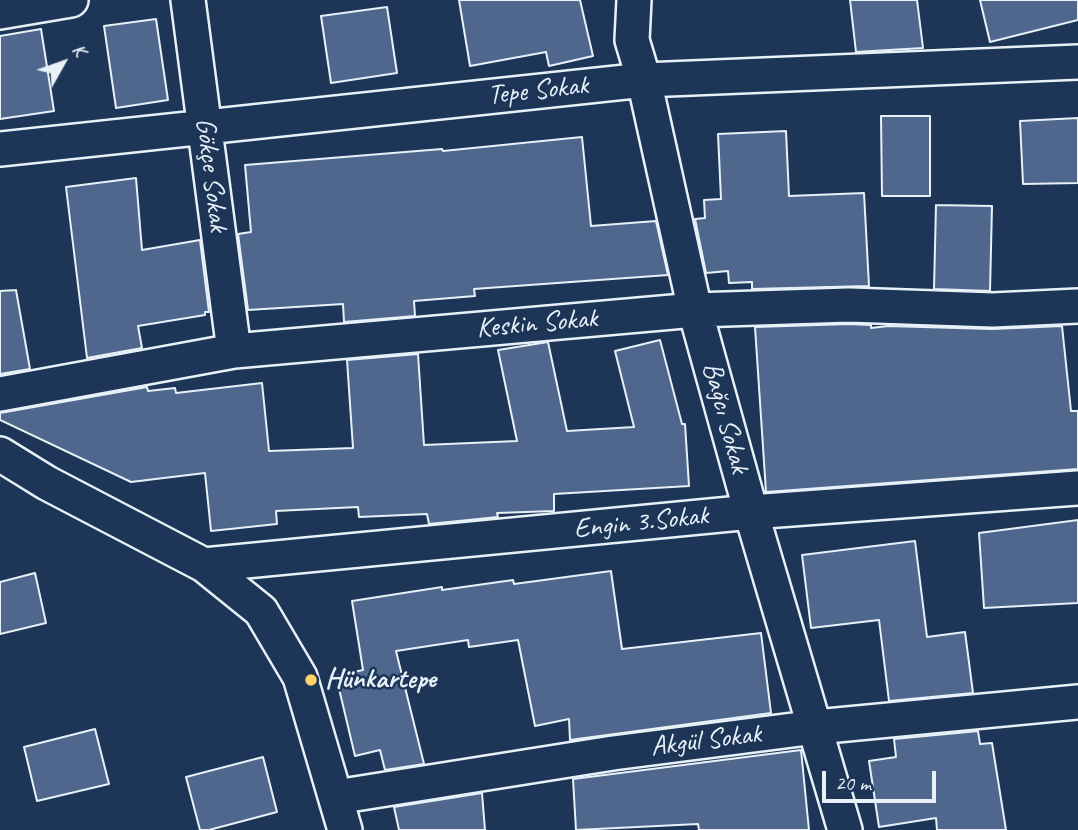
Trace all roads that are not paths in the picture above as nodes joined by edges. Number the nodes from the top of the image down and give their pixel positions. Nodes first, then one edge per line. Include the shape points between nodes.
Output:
1 (71, 0) edge
2 (188, 0) edge
3 (634, 0) edge
4 (0, 12) edge
5 (1078, 62) edge
6 (644, 80) junction
7 (205, 127) junction
8 (0, 149) edge
9 (1078, 306) edge
10 (695, 310) junction
11 (234, 351) junction
12 (0, 394) edge
13 (0, 454) edge
14 (1078, 488) edge
15 (751, 512) junction
16 (204, 565) junction
17 (1078, 702) edge
18 (816, 727) junction
19 (336, 797) junction
20 (345, 830) edge
21 (845, 830) edge

1 - 4 street
2 - 7 street, Gökçe Sokak
3 - 6 street, Bağcı Sokak via 632,40
5 - 6 street, Tepe Sokak
6 - 7 street, Tepe Sokak
6 - 10 street, Bağcı Sokak
7 - 8 street, Tepe Sokak
7 - 11 street, Gökçe Sokak
9 - 10 street, Keskin Sokak
10 - 11 street, Keskin Sokak
10 - 15 street, Bağcı Sokak
11 - 12 street, Keskin Sokak
13 - 16 street
14 - 15 street, Engin 3.Sokak
15 - 16 street, Engin 3.Sokak
15 - 18 street, Bağcı Sokak
16 - 19 street via 261,611 300,677
17 - 18 street, Akgül Sokak
18 - 19 street, Akgül Sokak via 613,753
18 - 21 street, Bağcı Sokak
19 - 20 street

